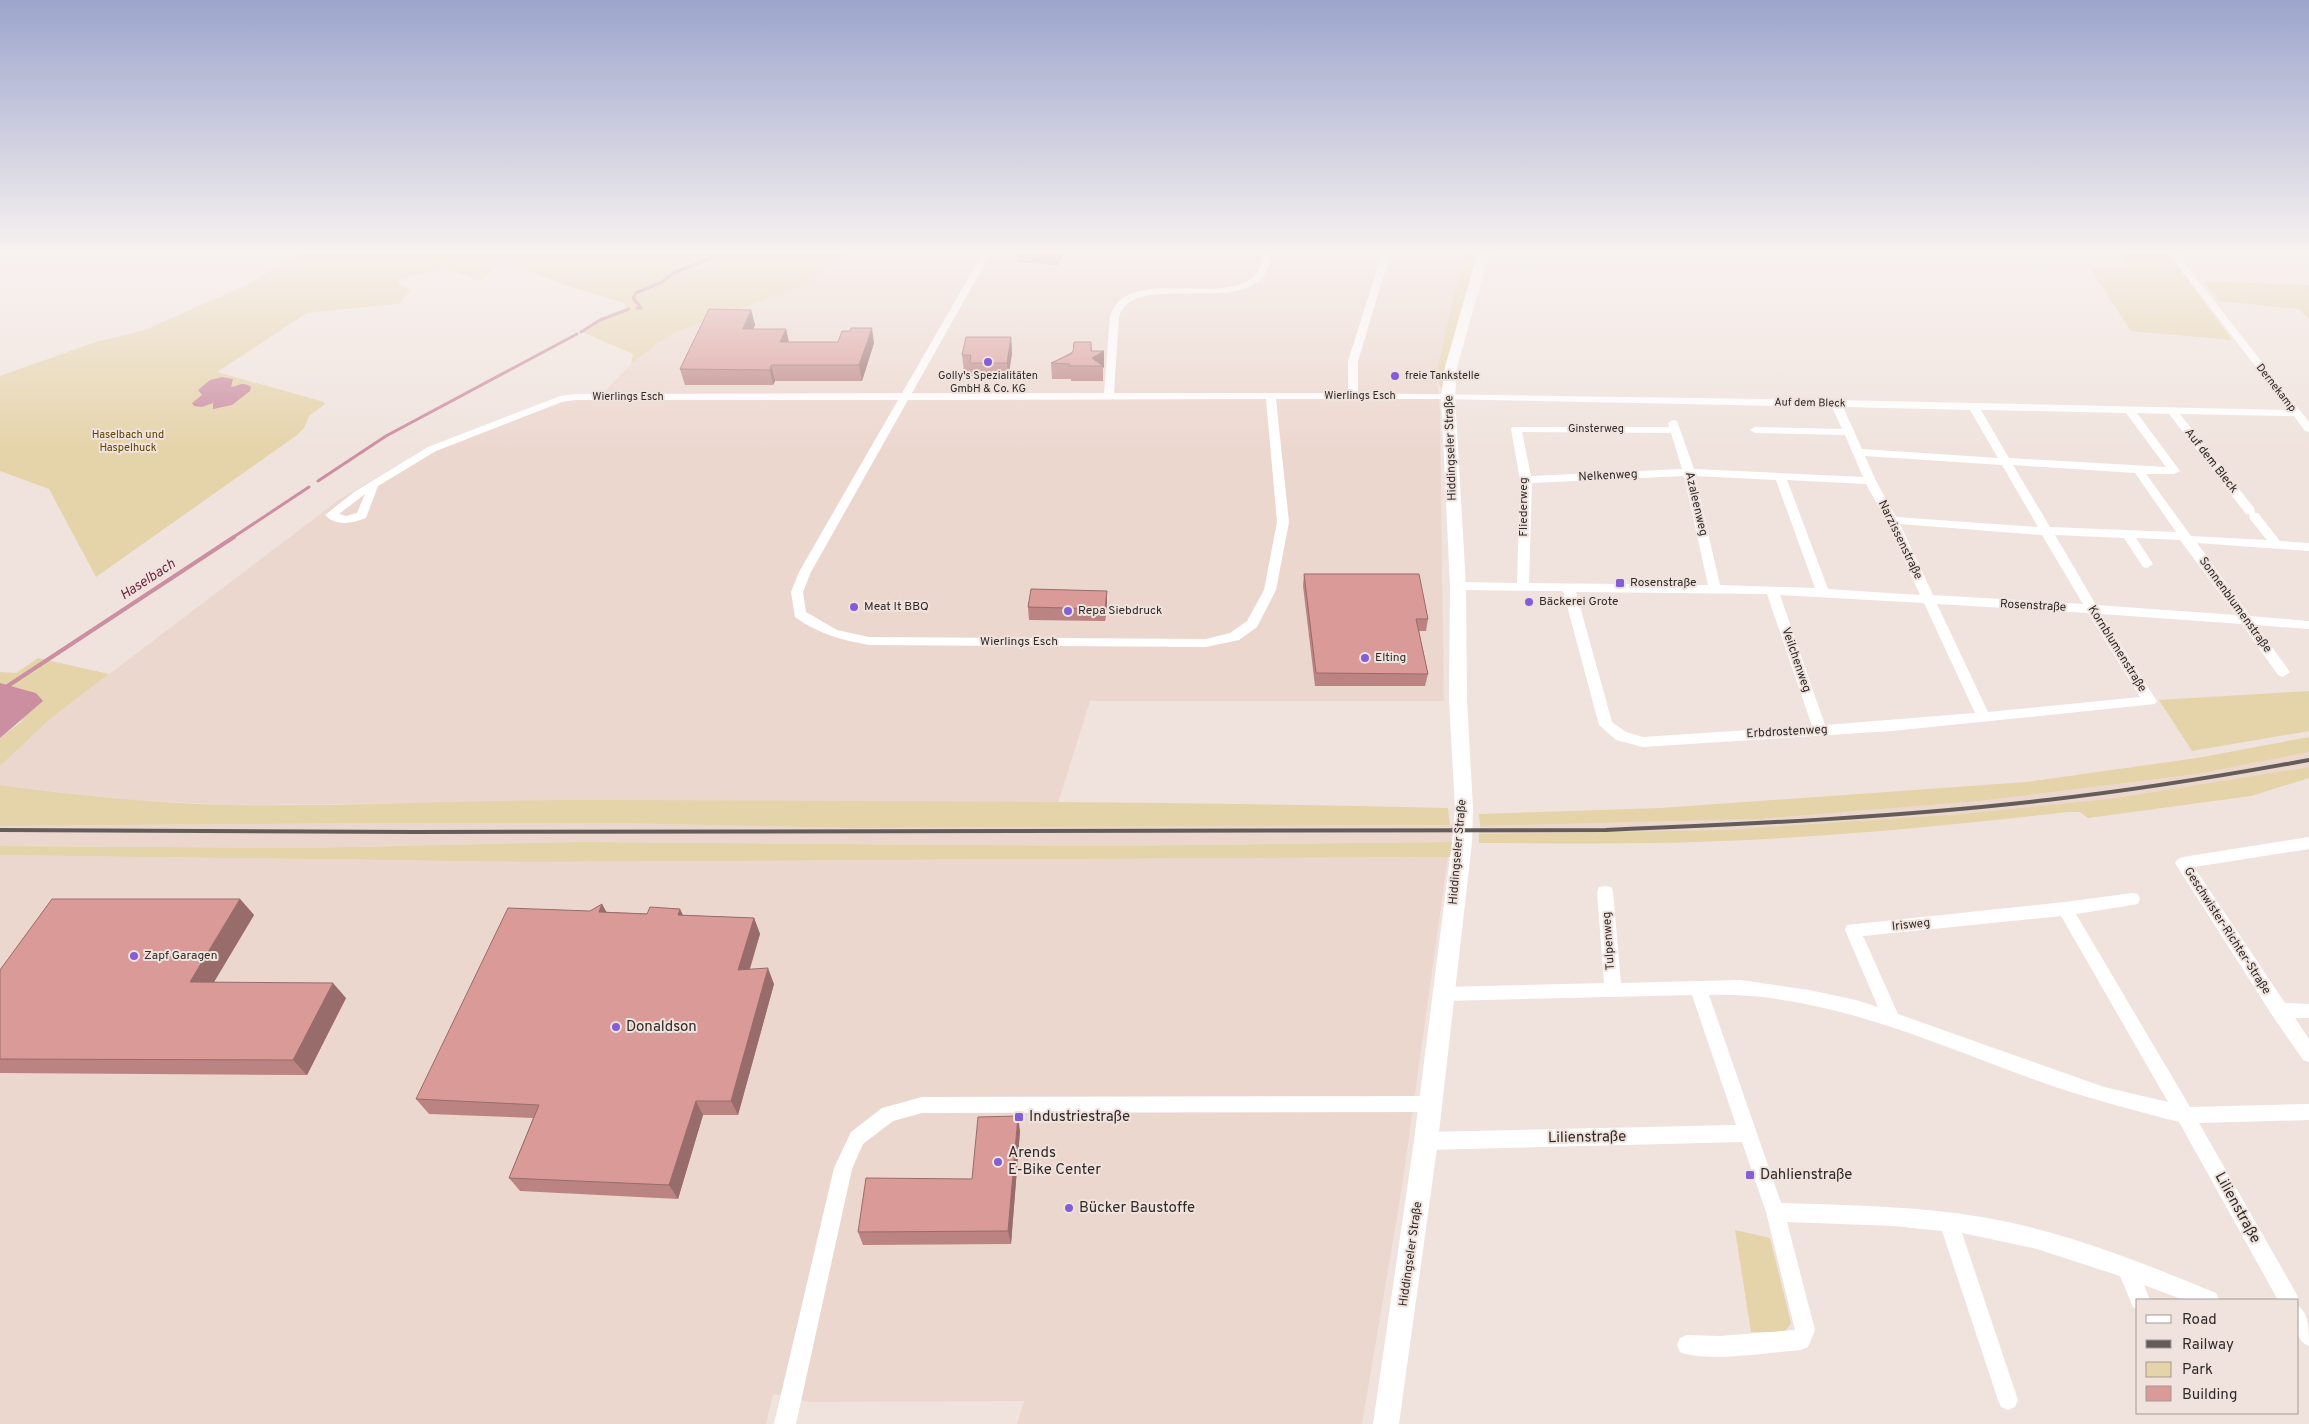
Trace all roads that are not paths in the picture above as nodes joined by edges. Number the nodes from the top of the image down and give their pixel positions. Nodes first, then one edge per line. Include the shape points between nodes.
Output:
1 (950, 317) edge
2 (1115, 317) edge
3 (1366, 317) edge
4 (1465, 317) edge
5 (2222, 317) edge
6 (904, 396) junction
7 (1109, 396) junction
8 (1353, 396) junction
9 (1448, 396) junction
10 (1271, 397) junction
11 (1836, 404) junction
12 (1973, 406) junction
13 (2129, 410) junction
14 (2172, 411) junction
15 (2295, 413) junction
16 (1674, 425) joint
17 (1516, 429) joint
18 (2309, 429) edge
19 (1755, 430) dead end
20 (1848, 432) junction
21 (1858, 452) junction
22 (2004, 462) junction
23 (2138, 470) junction
24 (1689, 472) junction
25 (1780, 476) junction
26 (1526, 480) junction
27 (1870, 482) junction
28 (373, 485) dead end
29 (1892, 520) junction
30 (2045, 531) junction
31 (2128, 534) junction
32 (2186, 537) junction
33 (2276, 544) junction
34 (2309, 547) edge
35 (2147, 564) dead end
36 (1458, 586) junction
37 (1523, 586) junction
38 (1568, 587) junction
39 (1715, 589) junction
40 (1772, 590) junction
41 (1824, 593) junction
42 (1928, 599) junction
43 (2092, 609) junction
44 (2248, 621) junction
45 (2309, 625) edge
46 (2283, 672) dead end
47 (1984, 718) junction
48 (1820, 730) junction
49 (2309, 843) edge
50 (1606, 892) dead end
51 (2132, 899) dead end
52 (2065, 909) junction
53 (1698, 988) junction
54 (1613, 990) junction
55 (1444, 994) junction
56 (2278, 1010) junction
57 (2309, 1011) edge
58 (1891, 1018) junction
59 (2309, 1054) edge
60 (1431, 1104) junction
61 (2309, 1112) edge
62 (2185, 1115) junction
63 (1748, 1133) junction
64 (1426, 1141) junction
65 (1775, 1212) junction
66 (1949, 1223) junction
67 (2127, 1268) junction
68 (2140, 1299) edge
69 (2206, 1299) edge
70 (2288, 1299) edge
71 (2299, 1318) edge
72 (2309, 1338) edge
73 (1687, 1345) dead end
74 (2008, 1400) dead end
75 (786, 1424) edge
76 (1386, 1424) edge

1 - 6 street
2 - 7 street
3 - 8 street via 1353,360
4 - 9 street, Hiddingseler Straße via 1451,367
5 - 15 street, Dernekamp
6 - 7 street, Wierlings Esch
6 - 10 street, Wierlings Esch via 805,572 797,592 800,614 815,626 835,634 869,641 1206,643 1234,637 1252,624 1270,590 1282,522
6 - 28 street, Wierlings Esch via 560,399 432,449
7 - 10 street, Wierlings Esch
8 - 9 street, Wierlings Esch
8 - 10 street, Wierlings Esch
9 - 11 street, Auf dem Bleck
9 - 36 street, Hiddingseler Straße
11 - 12 street, Auf dem Bleck
11 - 20 street, Narzissenstraße
12 - 13 street, Auf dem Bleck
12 - 22 street, Kornblumenstraße
13 - 14 street, Auf dem Bleck
13 - 23 street via 2174,471
14 - 15 street, Auf dem Bleck
14 - 33 street, Auf dem Bleck
15 - 18 street, Dernekamp
16 - 17 street, Ginsterweg
16 - 24 street, Azaleenweg
17 - 26 street, Fliederweg
19 - 20 street
20 - 21 street, Narzissenstraße
21 - 22 street
21 - 27 street, Narzissenstraße
22 - 23 street
22 - 30 street, Kornblumenstraße
23 - 32 street, Sonnenblumenstraße
24 - 25 street
24 - 26 street, Nelkenweg
24 - 39 street, Azaleenweg
25 - 27 street
25 - 41 street
26 - 37 street, Fliederweg
27 - 29 street, Narzissenstraße
29 - 30 street
29 - 42 street, Narzissenstraße
30 - 31 street, Sonnenblumenstraße
30 - 43 street, Kornblumenstraße
31 - 32 street, Sonnenblumenstraße
31 - 35 street
32 - 33 street, Sonnenblumenstraße
32 - 44 street, Sonnenblumenstraße
33 - 34 street, Sonnenblumenstraße
36 - 37 street, Rosenstraße
36 - 55 street, Hiddingseler Straße via 1458,700 1464,808
37 - 38 street, Rosenstraße
38 - 39 street, Rosenstraße
38 - 48 street, Erbdrostenweg via 1606,725 1621,736 1643,742
39 - 40 street, Rosenstraße
40 - 41 street, Rosenstraße
40 - 48 street, Veilchenweg
41 - 42 street, Rosenstraße
42 - 43 street, Rosenstraße
42 - 47 street
43 - 44 street, Rosenstraße
43 - 47 street, Kornblumenstraße via 2150,701
44 - 45 street, Rosenstraße
44 - 46 street, Sonnenblumenstraße
47 - 48 street, Erbdrostenweg
49 - 56 street, Geschwister-Richter-Straße via 2183,863
50 - 54 street, Tulpenweg
51 - 52 street, Irisweg
52 - 58 street, Irisweg via 1853,930
52 - 62 street
53 - 54 street
53 - 58 street via 1741,987 1809,997
53 - 63 street
54 - 55 street
55 - 60 street, Hiddingseler Straße
56 - 57 street
56 - 59 street, Geschwister-Richter-Straße
58 - 62 street via 2104,1095
60 - 64 street, Hiddingseler Straße
60 - 75 street via 922,1105 888,1114 857,1138 843,1168
61 - 62 street
62 - 70 street, Lilienstraße
63 - 64 street, Lilienstraße
63 - 65 street
64 - 76 street, Hiddingseler Straße
65 - 66 street via 1865,1215
65 - 73 street via 1805,1330 1801,1340
66 - 67 street via 2012,1233
66 - 74 street
67 - 68 street
67 - 69 street
71 - 72 street

